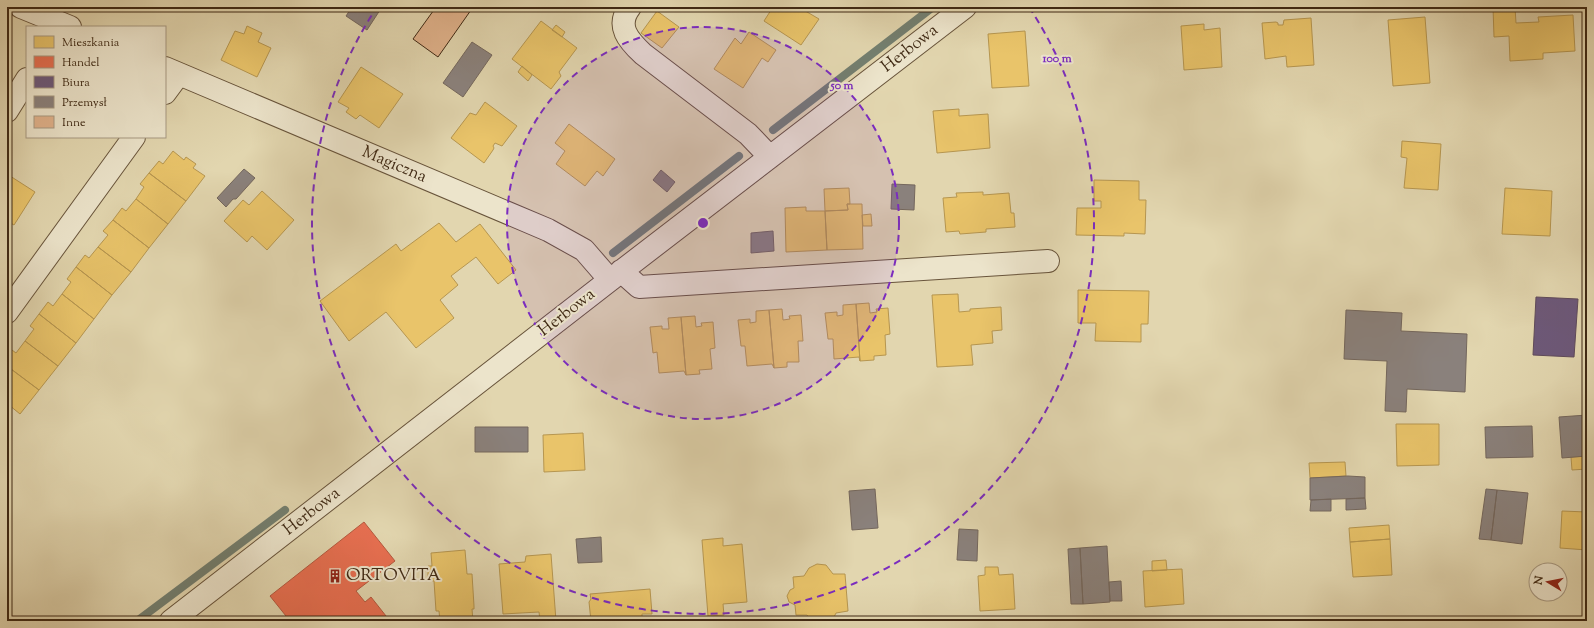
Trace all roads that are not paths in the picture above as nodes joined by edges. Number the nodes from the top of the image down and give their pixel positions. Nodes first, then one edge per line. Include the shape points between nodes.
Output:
1 (21, 7) edge
2 (630, 7) edge
3 (965, 7) edge
4 (65, 21) edge
5 (172, 71) edge
6 (26, 81) edge
7 (166, 91) edge
8 (7, 111) edge
9 (133, 138) edge
10 (770, 157) junction
11 (1048, 261) dead end
12 (615, 276) junction
13 (7, 312) edge
14 (172, 621) edge

1 - 4 street
2 - 10 street via 624,26 629,40 643,54 748,134
3 - 10 street, Herbowa
5 - 7 street
5 - 12 street, Magiczna via 548,230 584,250
6 - 8 street
9 - 13 street
10 - 12 street, Herbowa
11 - 12 street, Magiczna via 639,286
12 - 14 street, Herbowa

